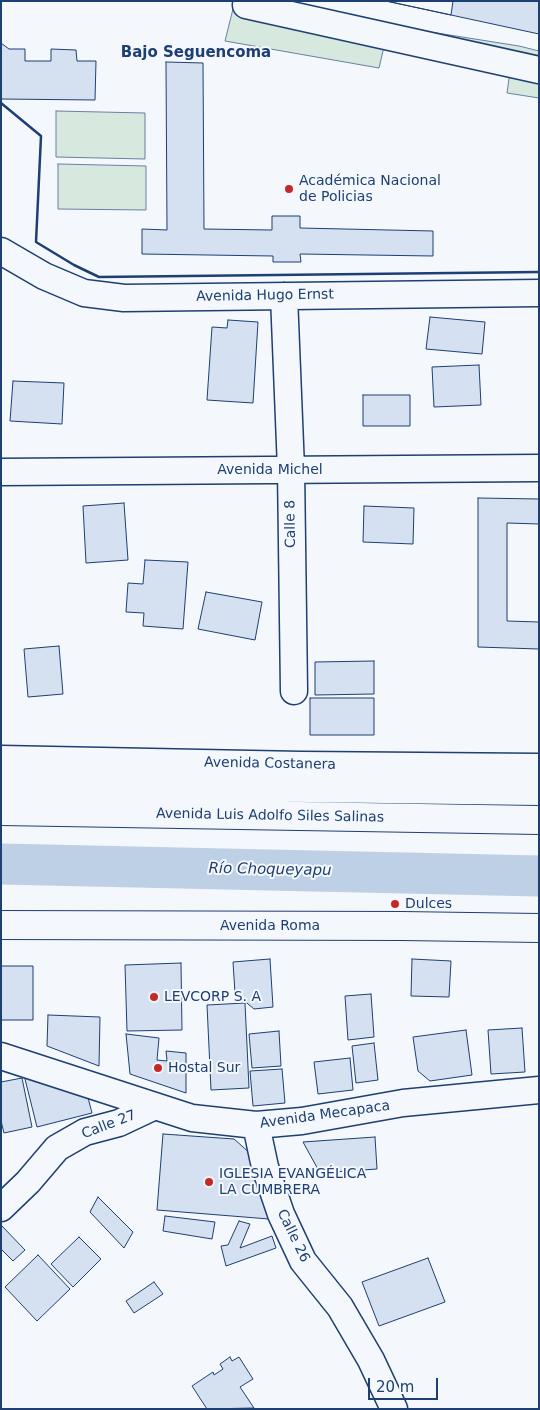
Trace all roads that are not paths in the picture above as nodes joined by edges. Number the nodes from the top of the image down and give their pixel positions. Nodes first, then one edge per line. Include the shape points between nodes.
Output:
1 (246, 5) dead end
2 (539, 70) edge
3 (1, 251) edge
4 (539, 293) edge
5 (284, 296) junction
6 (539, 468) edge
7 (291, 469) junction
8 (1, 472) edge
9 (294, 691) dead end
10 (1, 759) edge
11 (539, 767) edge
12 (1, 784) edge
13 (539, 792) edge
14 (1, 811) edge
15 (539, 820) edge
16 (1, 925) edge
17 (539, 928) edge
18 (1, 1056) edge
19 (539, 1090) edge
20 (155, 1106) junction
21 (256, 1125) junction
22 (1, 1208) edge
23 (394, 1409) edge

1 - 2 street
3 - 5 street, Avenida Hugo Ernst via 44,276 84,293 124,298
4 - 5 street, Avenida Hugo Ernst
5 - 7 street, Calle 8
6 - 7 street, Avenida Michel
7 - 8 street, Avenida Michel
7 - 9 street, Calle 8
10 - 11 street, Avenida Costanera
12 - 13 main road, Avenida Luis Adolfo Siles Salinas
14 - 15 main road, Avenida Luis Adolfo Siles Salinas
16 - 17 main road, Avenida Roma
18 - 20 street, Avenida Mecapaca
19 - 21 street, Avenida Mecapaca via 403,1103 302,1121
20 - 21 street, Avenida Mecapaca via 192,1118
20 - 22 street, Calle 27 via 119,1123 85,1132 57,1148
21 - 23 street, Calle 26 via 265,1167 281,1214 304,1261 340,1307 371,1360

